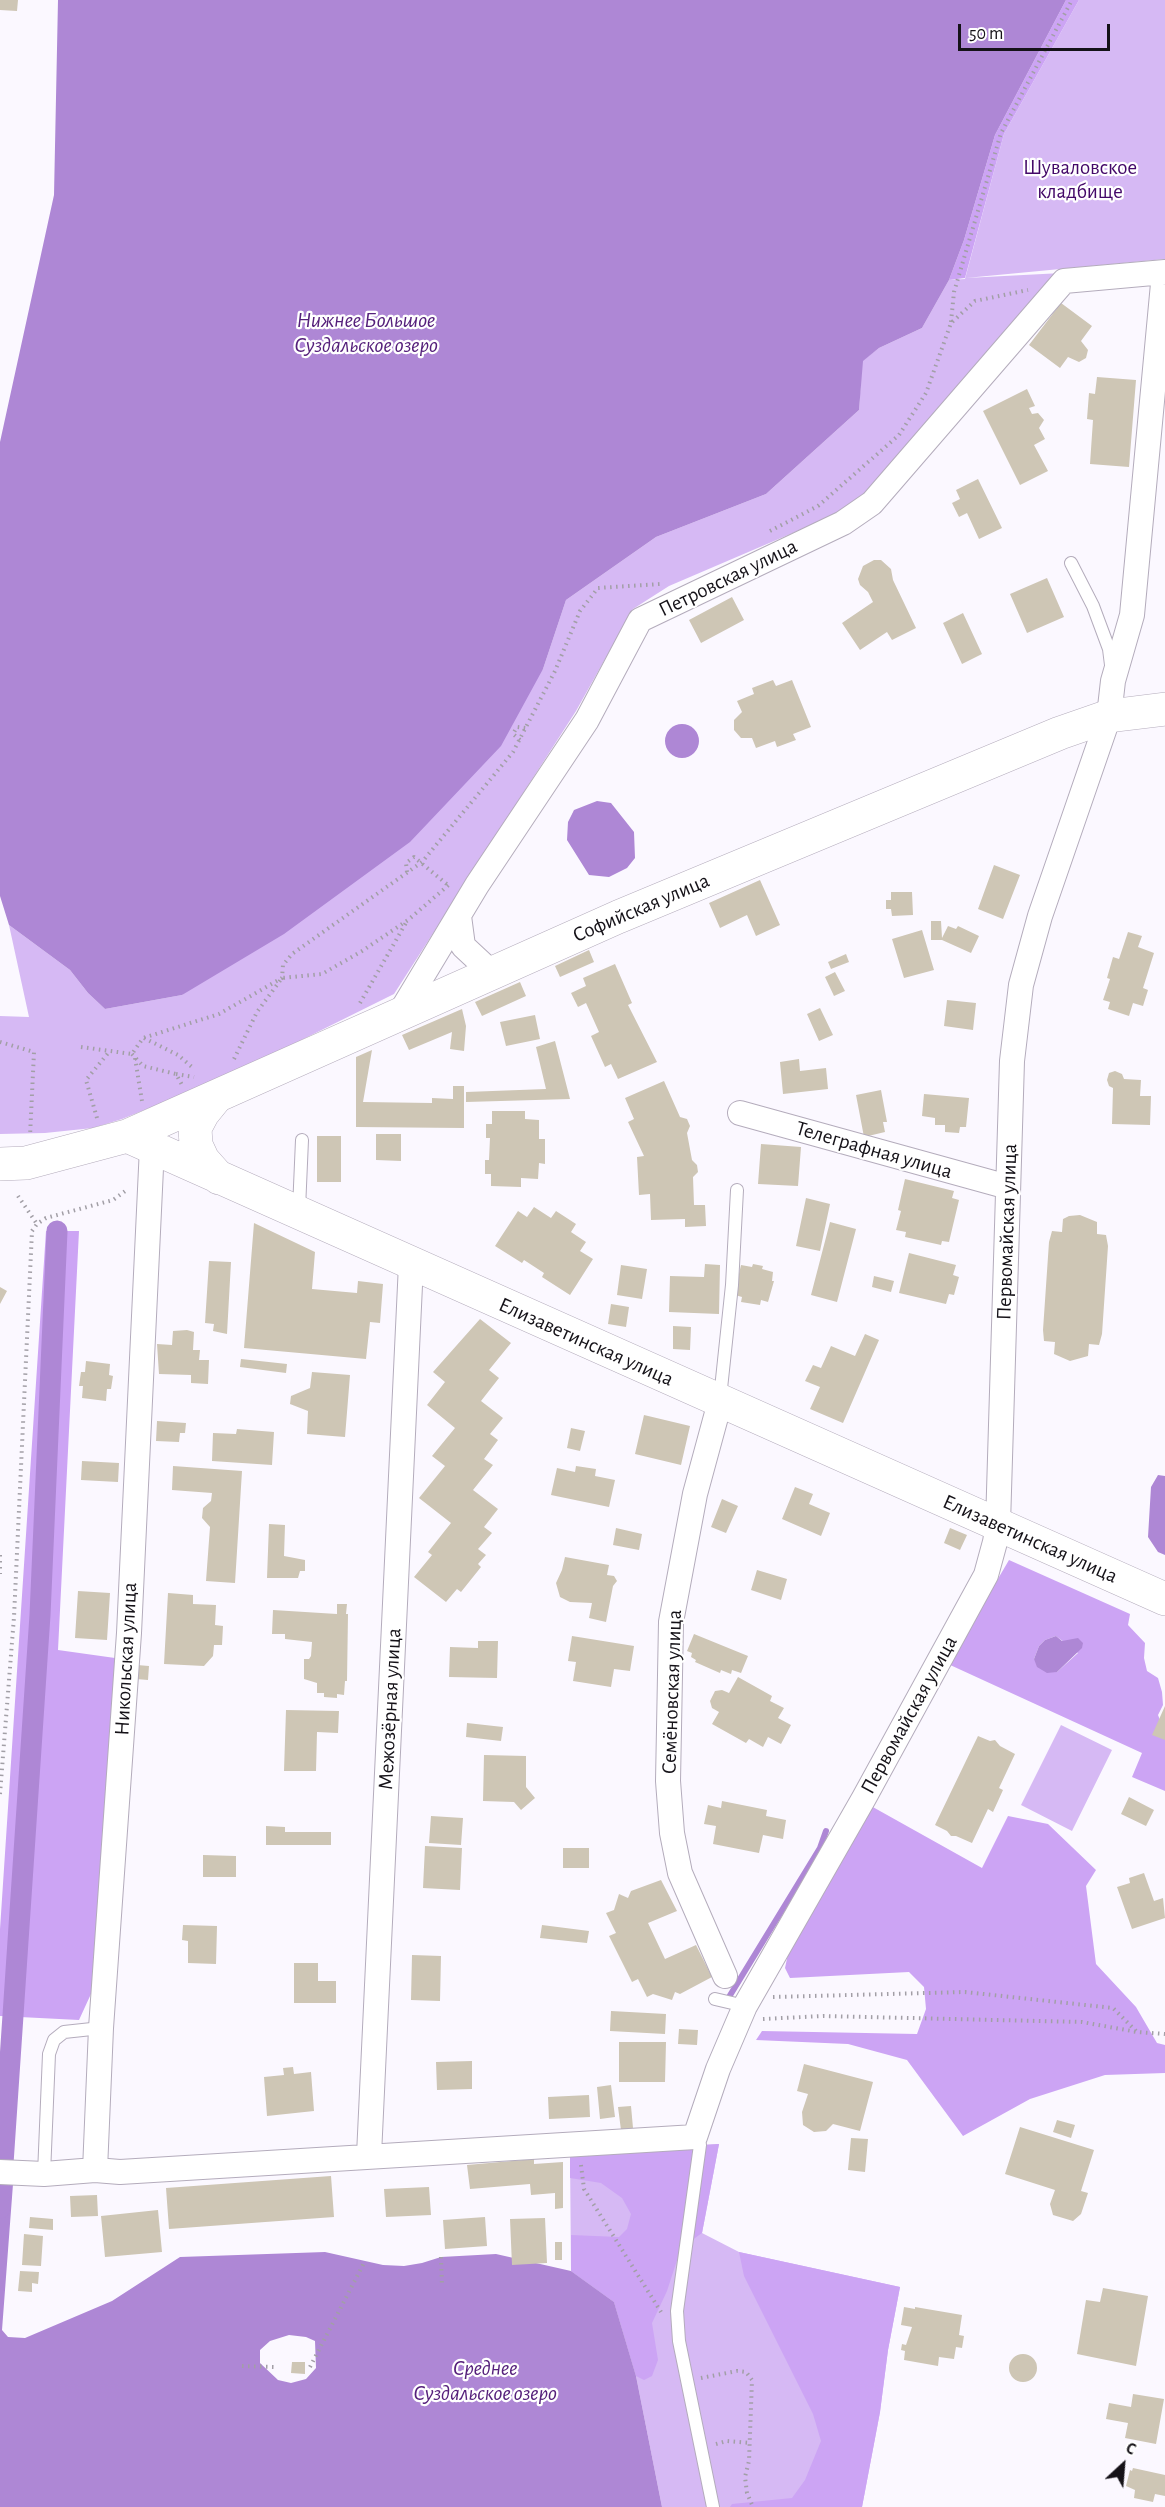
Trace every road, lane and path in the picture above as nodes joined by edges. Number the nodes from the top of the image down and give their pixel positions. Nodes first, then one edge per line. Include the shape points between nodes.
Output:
1 (1072, 0) edge
2 (1164, 272) edge
3 (951, 323) dead end
4 (1071, 563) dead end
5 (657, 586) dead end
6 (647, 592) dead end
7 (1113, 681) junction
8 (1165, 709) edge
9 (1109, 716) junction
10 (525, 728) dead end
11 (520, 740) dead end
12 (407, 872) dead end
13 (456, 877) dead end
14 (449, 886) junction
15 (459, 916) junction
16 (408, 920) junction
17 (492, 973) junction
18 (360, 1004) dead end
19 (400, 1013) junction
20 (143, 1038) dead end
21 (0, 1042) edge
22 (110, 1051) dead end
23 (233, 1061) dead end
24 (192, 1067) dead end
25 (200, 1093) junction
26 (143, 1107) dead end
27 (740, 1113) dead end
28 (302, 1140) dead end
29 (132, 1143) junction
30 (13, 1164) edge
31 (219, 1178) junction
32 (1008, 1187) junction
33 (737, 1190) dead end
34 (18, 1196) dead end
35 (299, 1213) junction
36 (37, 1224) junction
37 (411, 1264) junction
38 (720, 1402) junction
39 (998, 1524) junction
40 (0, 1555) edge
41 (0, 1574) edge
42 (1165, 1599) edge
43 (0, 1794) edge
44 (725, 1976) dead end
45 (716, 1999) dead end
46 (744, 2008) junction
47 (101, 2028) junction
48 (1137, 2032) junction
49 (1165, 2034) edge
50 (695, 2137) junction
51 (577, 2144) junction
52 (369, 2155) junction
53 (94, 2170) junction
54 (0, 2172) edge
55 (36, 2173) junction
56 (441, 2257) dead end
57 (365, 2261) dead end
58 (442, 2286) dead end
59 (679, 2341) junction
60 (242, 2366) dead end
61 (274, 2367) dead end
62 (310, 2367) dead end
63 (687, 2381) junction
64 (727, 2441) dead end
65 (750, 2443) junction
66 (713, 2507) edge
67 (753, 2507) edge

1 - 3 path via 1000,133 954,292
2 - 7 street, Первомайская улица via 1132,615
2 - 15 street, Петровская улица via 1065,281 872,503 843,523 640,620 586,720
4 - 7 lane via 1109,649
5 - 6 path
7 - 9 street, Первомайская улица
8 - 9 street, Софийская улица
9 - 17 street, Софийская улица via 960,774
9 - 32 street, Первомайская улица via 1040,916 1021,985 1012,1061
10 - 11 path via 517,727 513,734
12 - 14 path via 406,863 414,857
13 - 14 path
14 - 16 path
15 - 17 street via 463,946
15 - 19 street, Петровская улица
16 - 18 path
16 - 23 path via 322,974 282,978 257,1012
17 - 19 street, Софийская улица
19 - 25 street, Софийская улица
20 - 24 path via 178,1055
21 - 30 path via 34,1052 30,1144
22 - 29 path via 86,1080
25 - 26 path via 176,1074 143,1066 133,1056
25 - 29 street, Софийская улица
25 - 31 street via 203,1113 195,1128 196,1145
27 - 32 street, Телеграфная улица
28 - 35 lane
29 - 30 street
29 - 31 street, Елизаветинская улица
29 - 36 path via 132,1187 112,1200
29 - 47 street, Никольская улица via 129,1633
31 - 35 street, Елизаветинская улица
32 - 39 street, Первомайская улица
33 - 38 lane
34 - 36 path
35 - 37 street, Елизаветинская улица
36 - 43 path via 32,1231 14,1617
37 - 38 street, Елизаветинская улица
37 - 52 street, Межозёрная улица
38 - 39 street, Елизаветинская улица
38 - 44 street, Семёновская улица via 695,1494 671,1622 668,1781 680,1873
39 - 42 street, Елизаветинская улица
39 - 46 street, Первомайская улица via 986,1575
40 - 41 path
45 - 46 lane
46 - 48 path via 823,2016 1082,2022
46 - 48 path via 965,1992 1113,2008
46 - 50 street, Первомайская улица
47 - 53 street, Никольская улица
47 - 55 lane via 64,2032 54,2040 49,2054
48 - 49 path
50 - 51 street
50 - 59 lane via 700,2145 677,2311
51 - 52 street
51 - 59 path via 584,2189
52 - 53 street via 120,2172
53 - 55 street
54 - 55 street
56 - 58 path
57 - 62 path
59 - 63 lane
60 - 61 path
63 - 65 path via 746,2372 752,2380
63 - 66 lane
64 - 65 path
65 - 67 path via 745,2476

